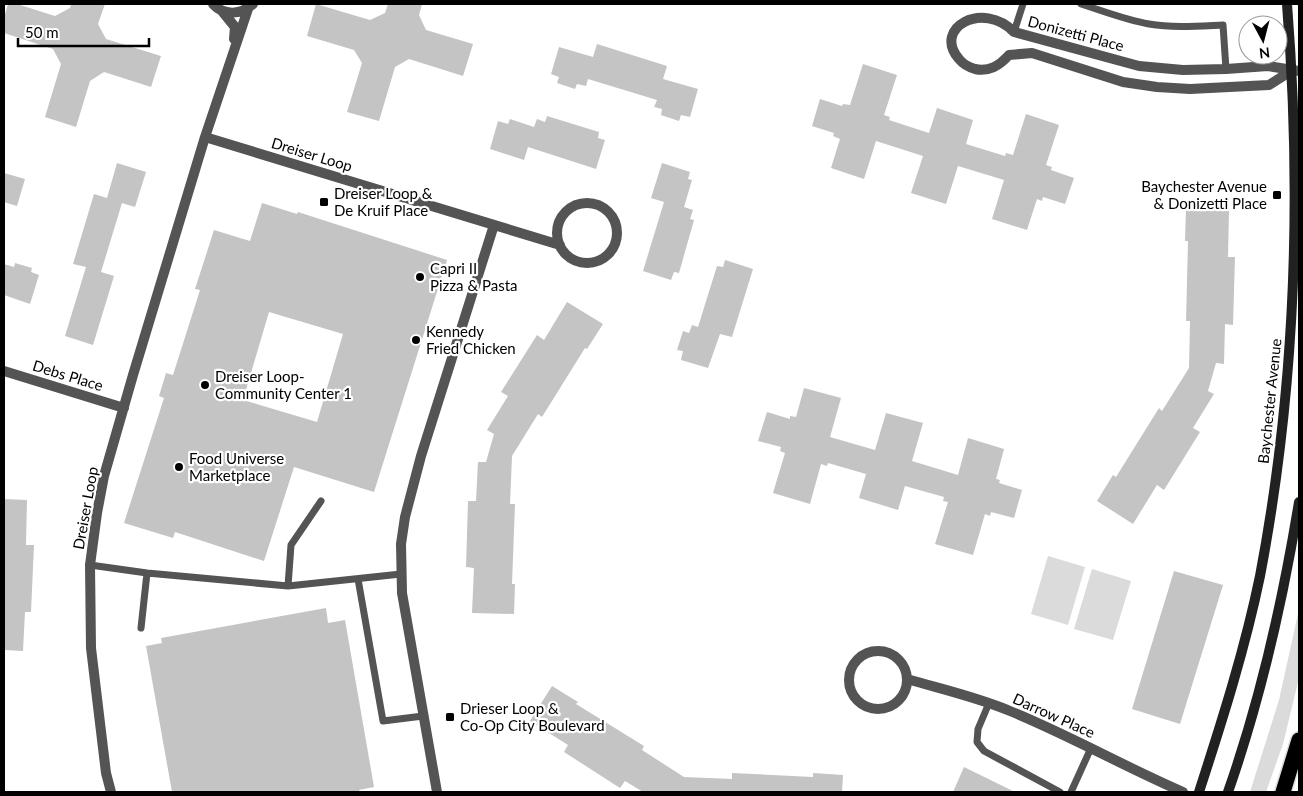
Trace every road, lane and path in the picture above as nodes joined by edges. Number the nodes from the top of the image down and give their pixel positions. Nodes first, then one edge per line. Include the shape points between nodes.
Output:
1 (212, 4) edge
2 (1022, 4) edge
3 (1081, 4) edge
4 (1287, 4) edge
5 (251, 6) edge
6 (222, 11) junction
7 (1014, 32) junction
8 (234, 50) junction
9 (1226, 69) junction
10 (1295, 71) edge
11 (206, 137) junction
12 (494, 225) junction
13 (560, 245) junction
14 (4, 371) edge
15 (124, 408) junction
16 (322, 501) dead end
17 (1299, 502) edge
18 (90, 565) junction
19 (147, 573) junction
20 (401, 574) junction
21 (358, 579) junction
22 (288, 586) junction
23 (141, 628) dead end
24 (907, 679) junction
25 (989, 703) junction
26 (423, 716) junction
27 (1299, 740) edge
28 (1091, 748) junction
29 (111, 792) edge
30 (437, 792) edge
31 (1060, 792) edge
32 (1071, 792) edge
33 (1183, 792) edge
34 (1199, 792) edge
35 (1228, 792) edge
36 (1283, 792) edge

1 - 6 street
2 - 7 lane
3 - 9 lane via 1151,24 1223,25
4 - 10 main road, Baychester Avenue
5 - 6 street via 240,12
5 - 8 street
6 - 8 street via 235,27
7 - 9 street, Donizetti Place via 1139,66
7 - 10 street, Donizetti Place via 997,11 977,8 957,22 952,46 964,64 972,68 993,68 1009,55 1032,54 1124,82 1157,87 1269,85
8 - 11 street
9 - 10 street, Donizetti Place via 1268,66
10 - 34 main road, Baychester Avenue via 1294,294 1280,452 1245,640
11 - 12 street, Dreiser Loop
11 - 15 street, Dreiser Loop
12 - 13 street, Dreiser Loop
12 - 20 street via 446,372 411,494 401,544
13 - 13 street via 573,259 582,262 602,259 615,245 617,235 612,216 597,204 587,202 573,207 558,226
14 - 15 street, Debs Place
15 - 18 street, Dreiser Loop via 98,503
16 - 22 lane via 291,545
17 - 35 main road via 1267,662
18 - 19 lane
18 - 29 street, Dreiser Loop via 91,648
19 - 22 lane
19 - 23 lane
20 - 21 lane
20 - 26 street
21 - 22 lane
21 - 26 lane via 383,721
24 - 24 street via 905,669 892,654 872,651 855,662 848,681 854,698 878,710 887,708 902,697
24 - 25 street, Darrow Place
25 - 28 street, Darrow Place
25 - 31 lane via 978,729 977,742 984,752
26 - 30 street
27 - 36 highway
28 - 32 lane
28 - 33 street, Darrow Place

